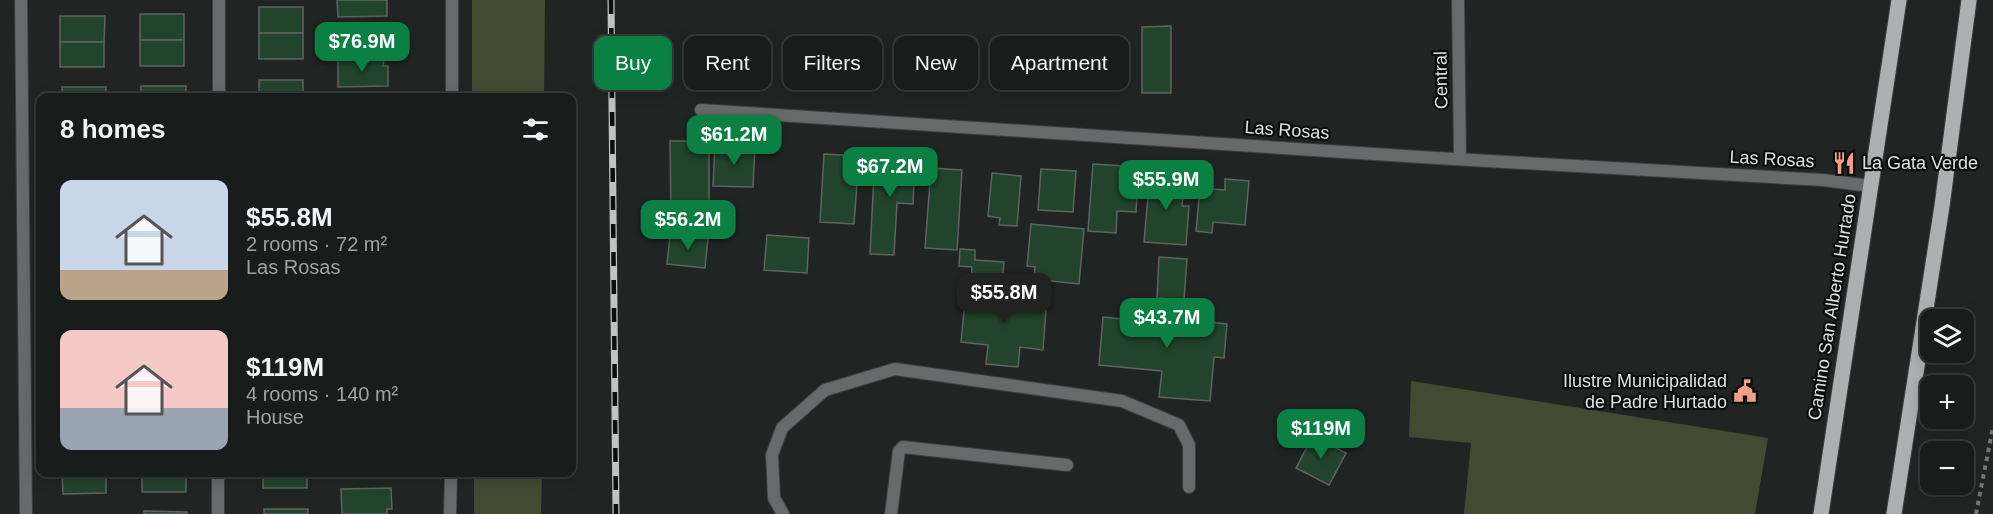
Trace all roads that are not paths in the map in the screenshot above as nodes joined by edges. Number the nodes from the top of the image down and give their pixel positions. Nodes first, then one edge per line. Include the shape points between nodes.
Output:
1 (21, 0) edge
2 (219, 0) edge
3 (452, 0) edge
4 (1458, 0) edge
5 (1899, 0) edge
6 (1969, 0) edge
7 (219, 93) edge
8 (452, 93) edge
9 (701, 110) dead end
10 (1460, 159) junction
11 (1870, 186) junction
12 (1067, 465) dead end
13 (218, 477) edge
14 (451, 477) edge
15 (1189, 487) dead end
16 (26, 514) edge
17 (218, 514) edge
18 (450, 514) edge
19 (783, 514) edge
20 (891, 514) edge
21 (1821, 514) edge
22 (1894, 514) edge

1 - 16 street
2 - 7 street
3 - 8 street
4 - 10 street, Central
5 - 11 main road, Camino San Alberto Hurtado
6 - 22 main road via 1942,206
9 - 10 street, Las Rosas
10 - 11 street, Las Rosas
11 - 21 main road, Camino San Alberto Hurtado
12 - 20 street via 903,447 899,451
13 - 17 street
14 - 18 street
15 - 19 street via 1190,445 1179,425 1122,401 895,369 825,390 782,428 772,455 774,498

